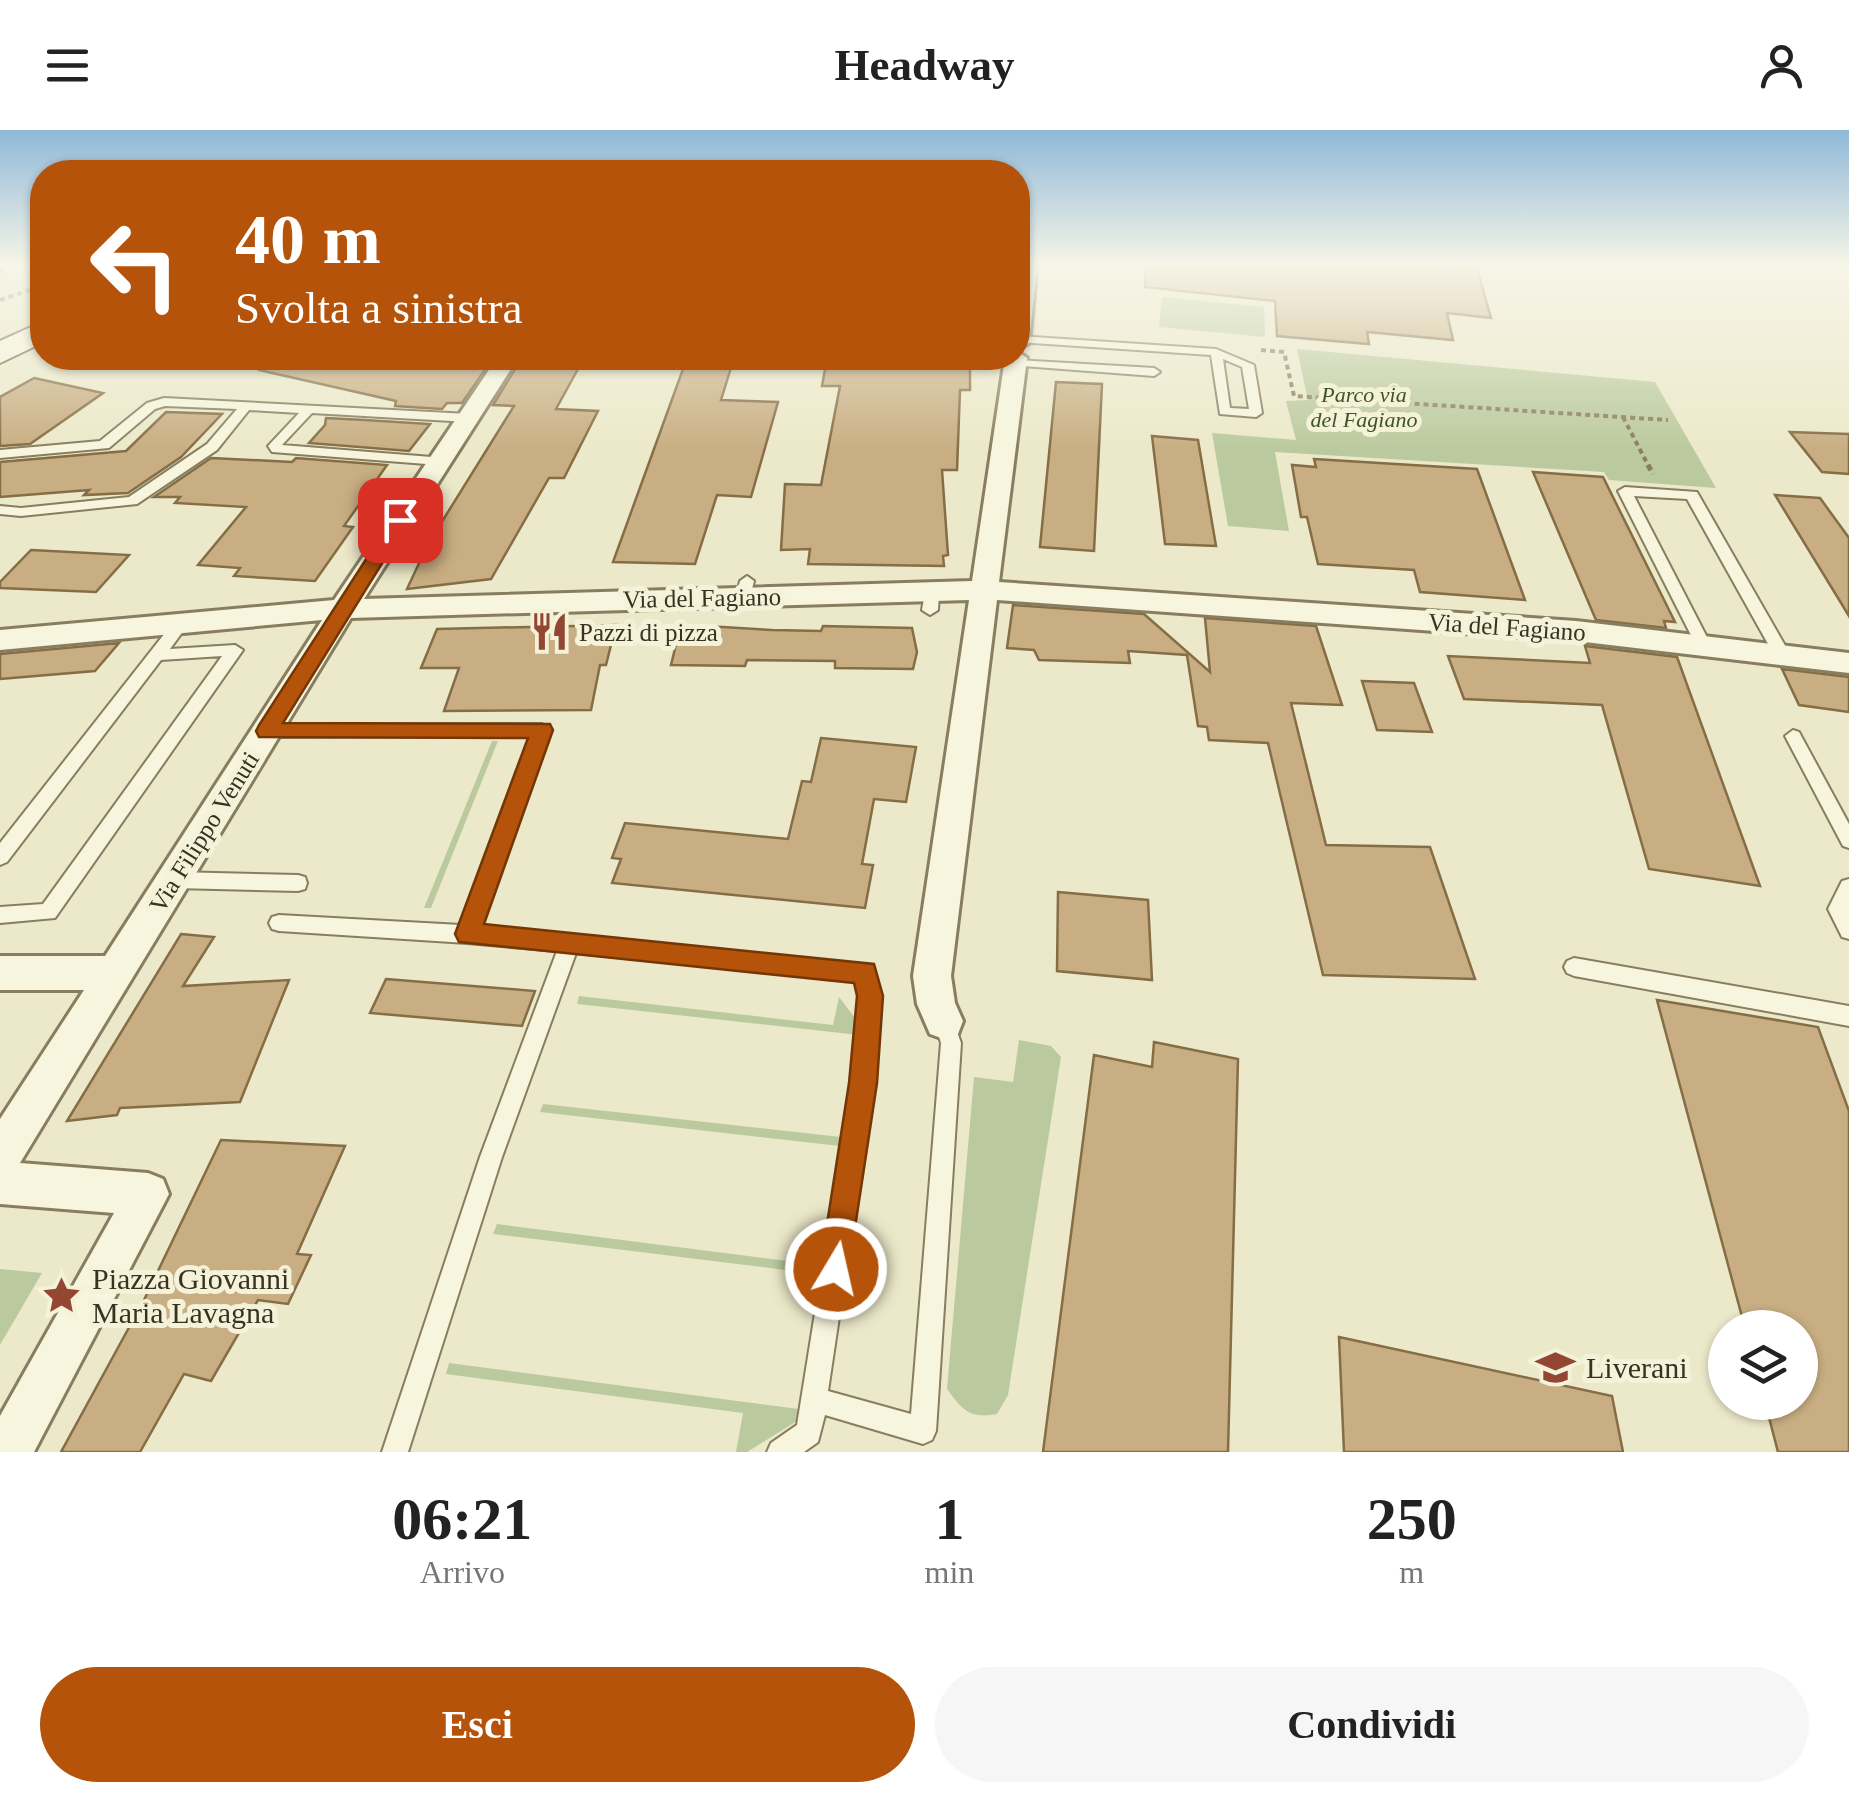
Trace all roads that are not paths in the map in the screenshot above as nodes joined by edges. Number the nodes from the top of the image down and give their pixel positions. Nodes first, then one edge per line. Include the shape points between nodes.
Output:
1 (21, 327) edge
2 (30, 335) edge
3 (3, 345) edge
4 (1030, 351) edge
5 (1216, 352) junction
6 (1030, 353) edge
7 (500, 370) edge
8 (1014, 370) edge
9 (1154, 372) dead end
10 (246, 406) junction
11 (310, 408) junction
12 (469, 418) junction
13 (0, 454) edge
14 (439, 461) junction
15 (0, 510) edge
16 (21, 512) junction
17 (0, 523) edge
18 (985, 590) junction
19 (343, 609) junction
20 (181, 624) junction
21 (0, 640) edge
22 (1704, 648) junction
23 (157, 654) junction
24 (1783, 656) junction
25 (1849, 663) edge
26 (267, 731) junction
27 (1792, 736) dead end
28 (1849, 841) edge
29 (0, 857) edge
30 (175, 880) junction
31 (298, 883) dead end
32 (1849, 887) edge
33 (0, 915) edge
34 (279, 923) dead end
35 (1849, 931) edge
36 (468, 934) junction
37 (570, 943) junction
38 (1574, 967) dead end
39 (0, 973) edge
40 (117, 973) junction
41 (1849, 1016) edge
42 (944, 1022) joint
43 (0, 1157) edge
44 (0, 1183) edge
45 (814, 1399) junction
46 (7, 1452) edge
47 (395, 1452) edge
48 (780, 1452) edge

1 - 3 main road
2 - 3 main road
4 - 5 lane
5 - 5 lane via 1224,411 1256,413 1248,365
6 - 9 lane
7 - 12 street, Via Filippo Venuti
8 - 18 street
10 - 11 lane
10 - 13 lane via 158,403 104,445
10 - 16 lane via 212,447 132,502
11 - 12 lane
11 - 14 lane via 277,449
12 - 14 street, Via Filippo Venuti
14 - 19 street, Via Filippo Venuti
15 - 16 lane
16 - 17 lane
18 - 19 street, Via del Fagiano via 931,601 745,589 674,606 425,614
18 - 22 street, Via del Fagiano via 1572,624
18 - 42 street via 932,976
19 - 20 street, Via del Fagiano
19 - 26 street, Via Filippo Venuti
20 - 21 street, Via del Fagiano
20 - 23 lane
22 - 24 street, Via del Fagiano
22 - 24 lane via 1625,490 1692,495
23 - 29 lane
23 - 33 lane via 235,650 48,912
24 - 25 street, Via del Fagiano
26 - 30 street, Via Filippo Venuti
26 - 36 lane via 542,730
27 - 28 lane
30 - 31 lane
30 - 40 street, Via Filippo Venuti
32 - 35 lane via 1838,909
34 - 36 lane
36 - 37 lane
37 - 45 lane via 865,973 870,996 863,1083
37 - 47 lane
38 - 41 lane
39 - 40 street
40 - 43 street, Via Filippo Venuti
42 - 45 lane via 952,1044 923,1431
44 - 46 street via 148,1194
45 - 48 lane via 809,1433

